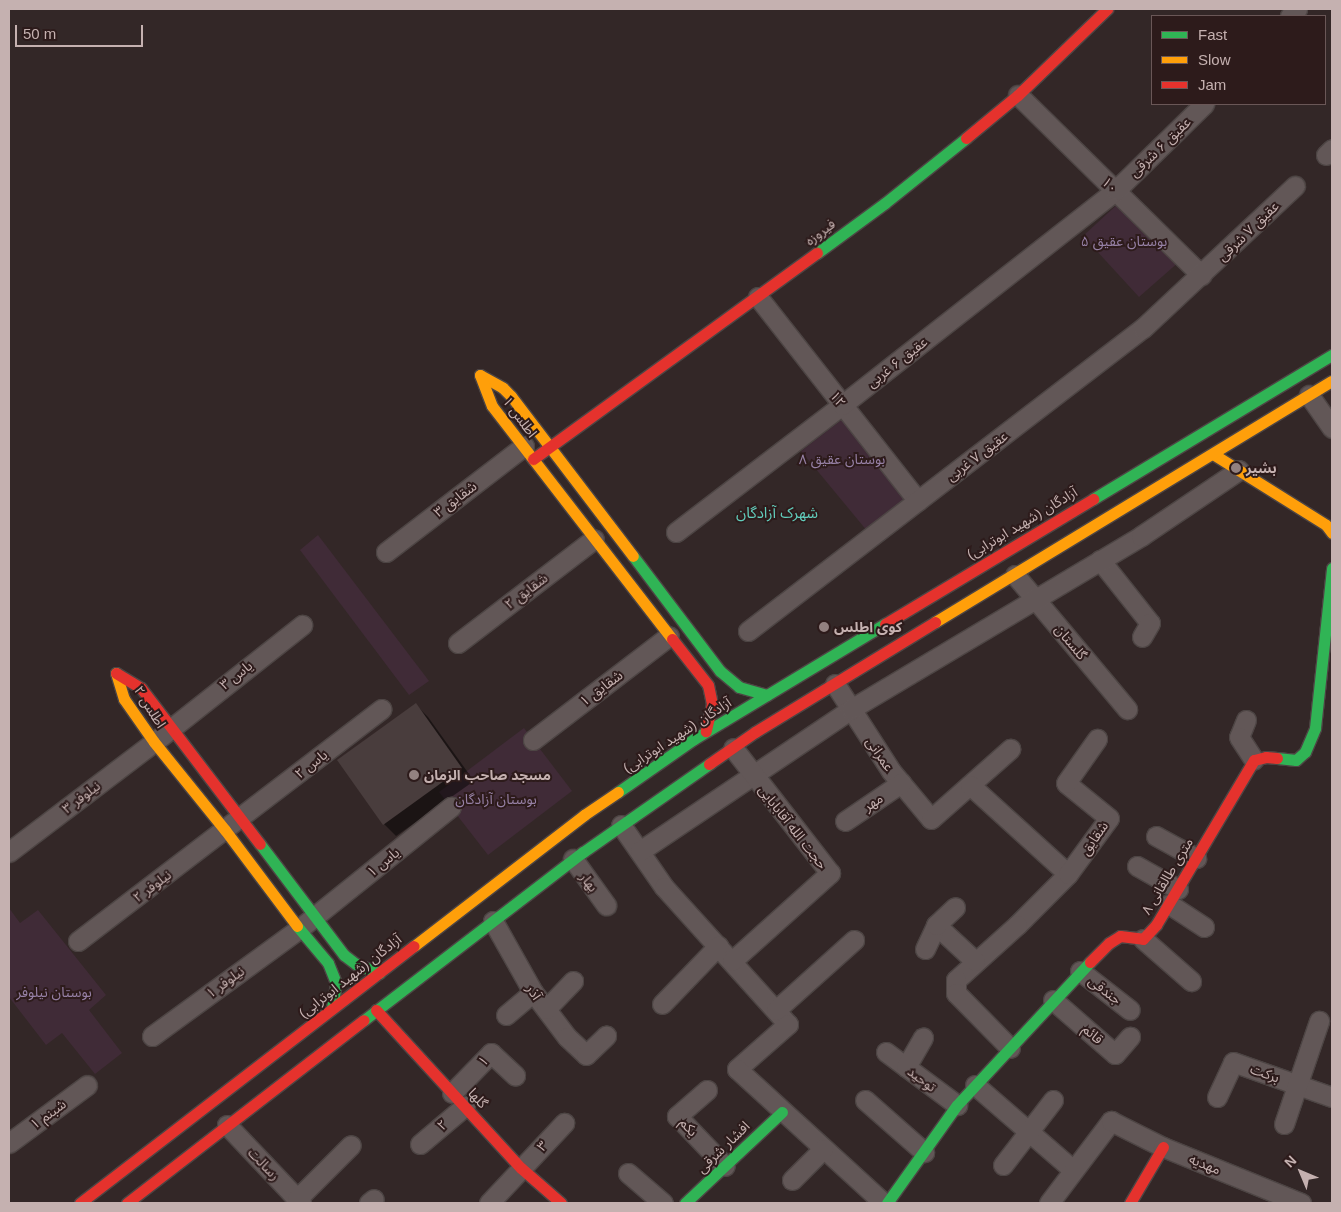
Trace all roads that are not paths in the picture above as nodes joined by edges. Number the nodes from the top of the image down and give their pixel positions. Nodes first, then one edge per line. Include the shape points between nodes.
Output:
1 (1106, 9) edge
2 (1018, 95) junction
3 (1203, 105) edge
4 (1295, 186) dead end
5 (1116, 190) junction
6 (1200, 275) junction
7 (758, 297) junction
8 (1332, 355) edge
9 (1332, 381) edge
10 (1309, 394) junction
11 (842, 405) junction
12 (1332, 428) edge
13 (550, 447) junction
14 (528, 452) junction
15 (1213, 454) junction
16 (1238, 470) junction
17 (918, 501) junction
18 (676, 532) dead end
19 (1332, 534) edge
20 (594, 538) junction
21 (386, 552) dead end
22 (1100, 560) junction
23 (1332, 568) edge
24 (1015, 576) junction
25 (1033, 598) junction
26 (302, 624) dead end
27 (748, 631) dead end
28 (670, 636) junction
29 (1142, 637) dead end
30 (458, 643) dead end
31 (835, 684) junction
32 (768, 695) junction
33 (381, 709) dead end
34 (850, 709) junction
35 (1127, 709) dead end
36 (1246, 720) dead end
37 (172, 727) junction
38 (1323, 731) edge
39 (706, 732) junction
40 (1097, 739) dead end
41 (533, 740) dead end
42 (154, 742) junction
43 (733, 748) junction
44 (1010, 749) dead end
45 (1254, 760) junction
46 (751, 774) junction
47 (901, 783) junction
48 (970, 785) junction
49 (451, 807) dead end
50 (241, 818) junction
51 (845, 821) dead end
52 (621, 825) junction
53 (225, 830) junction
54 (1156, 836) dead end
55 (574, 844) junction
56 (640, 851) junction
57 (9, 852) edge
58 (1196, 858) junction
59 (1137, 866) dead end
60 (1068, 874) junction
61 (1173, 896) junction
62 (606, 905) dead end
63 (955, 907) dead end
64 (315, 916) junction
65 (493, 920) junction
66 (936, 925) junction
67 (1204, 927) dead end
68 (299, 929) junction
69 (1142, 939) junction
70 (854, 940) dead end
71 (78, 941) dead end
72 (718, 946) junction
73 (925, 949) dead end
74 (975, 960) junction
75 (732, 961) junction
76 (1080, 971) junction
77 (379, 973) junction
78 (1190, 981) dead end
79 (573, 982) dead end
80 (533, 992) junction
81 (1053, 1000) junction
82 (662, 1004) dead end
83 (332, 1008) junction
84 (546, 1009) junction
85 (376, 1010) junction
86 (776, 1010) junction
87 (1130, 1010) dead end
88 (506, 1015) dead end
89 (1319, 1021) dead end
90 (152, 1036) dead end
91 (606, 1036) dead end
92 (1130, 1037) dead end
93 (923, 1038) dead end
94 (1010, 1048) junction
95 (886, 1052) dead end
96 (906, 1067) junction
97 (515, 1075) dead end
98 (1296, 1084) junction
99 (975, 1085) junction
100 (87, 1086) dead end
101 (707, 1090) dead end
102 (452, 1092) junction
103 (1217, 1097) dead end
104 (1332, 1097) edge
105 (864, 1100) dead end
106 (1053, 1100) dead end
107 (957, 1105) junction
108 (464, 1106) junction
109 (782, 1112) junction
110 (564, 1123) dead end
111 (1284, 1124) dead end
112 (227, 1125) junction
113 (1029, 1132) junction
114 (9, 1143) edge
115 (420, 1144) dead end
116 (351, 1145) dead end
117 (1162, 1147) junction
118 (823, 1149) junction
119 (924, 1152) junction
120 (1003, 1165) dead end
121 (725, 1166) junction
122 (521, 1168) junction
123 (1073, 1170) junction
124 (628, 1173) dead end
125 (792, 1180) dead end
126 (294, 1200) edge
127 (80, 1203) edge
128 (127, 1203) edge
129 (489, 1203) edge
130 (560, 1203) edge
131 (663, 1203) edge
132 (685, 1203) edge
133 (886, 1203) edge
134 (1049, 1203) edge
135 (1130, 1203) edge
136 (1302, 1203) edge

1 - 2 street, فیروزه
2 - 5 street, ۱۰
2 - 7 street, فیروزه via 884,203
3 - 5 street, عقیق ۶ شرقی
4 - 6 street, عقیق ۷ شرقی
5 - 6 street, ۱۰
5 - 11 street, عقیق ۶ غربی
6 - 17 street, عقیق ۷ غربی via 1143,328
7 - 11 street, ۱۲
7 - 13 street, فیروزه
8 - 32 street, آزادگان (شهید ابوترابی)
9 - 10 street, آزادگان (شهید ابوترابی)
10 - 12 street
10 - 15 street, آزادگان (شهید ابوترابی)
11 - 17 street, ۱۲
11 - 18 street, عقیق ۶ غربی
13 - 14 street, فیروزه
13 - 14 street, اطلس ۱ via 511,396 480,375 492,406
13 - 32 street, اطلس ۱ via 720,671 739,687
14 - 20 street, اطلس ۱
14 - 21 street, شقایق ۳
15 - 16 street
15 - 24 street, آزادگان (شهید ابوترابی)
16 - 19 street via 1326,525
16 - 22 street
17 - 27 street, عقیق ۷ غربی
20 - 28 street, اطلس ۱
20 - 30 street, شقایق ۲
22 - 25 street
22 - 29 street via 1150,623
23 - 38 street
24 - 25 street, گلستان
24 - 31 street, آزادگان (شهید ابوترابی)
25 - 34 street
25 - 35 street, گلستان
26 - 37 street, یاس ۳
28 - 39 street, اطلس ۱ via 708,685 712,704
28 - 41 street, شقایق ۱
31 - 34 street, عمرانی
31 - 43 street, آزادگان (شهید ابوترابی)
32 - 39 street, آزادگان (شهید ابوترابی)
33 - 50 street, یاس ۲
34 - 46 street
34 - 47 street, عمرانی
36 - 45 street via 1240,737
37 - 42 street, یاس ۳
37 - 42 street, اطلس ۲ via 141,688 116,673 124,699
37 - 50 street, اطلس ۲
38 - 45 street via 1296,760 1266,757
39 - 55 street, آزادگان (شهید ابوترابی)
40 - 60 street, شقایق via 1066,783 1109,818
42 - 53 street, اطلس ۲
42 - 57 street, نیلوفر ۳
43 - 46 street, حجت الله آقابابایی
43 - 52 street, آزادگان (شهید ابوترابی)
44 - 48 street
45 - 58 street, ۸ متری طالقانی
46 - 56 street
46 - 75 street, حجت الله آقابابایی via 830,873
47 - 48 street, عمرانی via 931,820
47 - 51 street, مهر
48 - 60 street
49 - 64 street, یاس ۱
50 - 53 street, یاس ۲
50 - 64 street, اطلس ۲
52 - 55 street, آزادگان (شهید ابوترابی)
52 - 56 street
53 - 68 street, اطلس ۲
53 - 71 street, نیلوفر ۲
54 - 58 street
55 - 62 street, بهار
55 - 65 street, آزادگان (شهید ابوترابی)
55 - 77 street, آزادگان (شهید ابوترابی)
56 - 72 street via 664,886
58 - 61 street, ۸ متری طالقانی
59 - 61 street
60 - 74 street via 1017,925
61 - 67 street
61 - 69 street, ۸ متری طالقانی via 1156,925
63 - 66 street
64 - 68 street, یاس ۱
64 - 77 street, اطلس ۲ via 344,955 356,964
65 - 80 street, آذر
65 - 85 street, آزادگان (شهید ابوترابی)
66 - 73 street
66 - 74 street
68 - 83 street, اطلس ۲ via 328,963 336,983
68 - 90 street, نیلوفر ۱
69 - 76 street via 1120,936
69 - 78 street
70 - 86 street
72 - 75 street
72 - 82 street
74 - 94 street via 956,980 956,993
75 - 86 street
76 - 81 street
76 - 87 street, جندقی
77 - 83 street, آزادگان (شهید ابوترابی)
79 - 84 street
80 - 84 street, آذر
80 - 88 street
81 - 92 street, قائم via 1115,1054
81 - 94 street
83 - 127 street, آزادگان (شهید ابوترابی)
84 - 91 street, آذر via 567,1037 586,1055
85 - 102 street, گلها
85 - 112 street, آزادگان (شهید ابوترابی)
86 - 109 street via 788,1024 737,1069
89 - 98 street
93 - 96 street
94 - 99 street
95 - 96 street, توحید
96 - 107 street, توحید
97 - 102 street, ۱ via 491,1052
98 - 103 street, برکت via 1233,1062
98 - 104 street, برکت
98 - 111 street
99 - 107 street
99 - 113 street
100 - 114 street, شبنم ۱
101 - 121 street, یکم via 677,1116
102 - 108 street, گلها
105 - 119 street
106 - 113 street
107 - 119 street
108 - 115 street, ۲
108 - 122 street, گلها
109 - 118 street
109 - 121 street, افشار شرقی
110 - 122 street, ۳
112 - 126 street, رسالت
112 - 128 street, آزادگان (شهید ابوترابی)
113 - 120 street
113 - 123 street
116 - 126 street
117 - 123 street, مهدیه via 1111,1122
117 - 135 street
117 - 136 street, مهدیه
118 - 125 street
118 - 133 street
119 - 133 street
121 - 132 street, افشار شرقی
122 - 129 street, ۳
122 - 130 street, گلها
123 - 134 street
124 - 131 street

